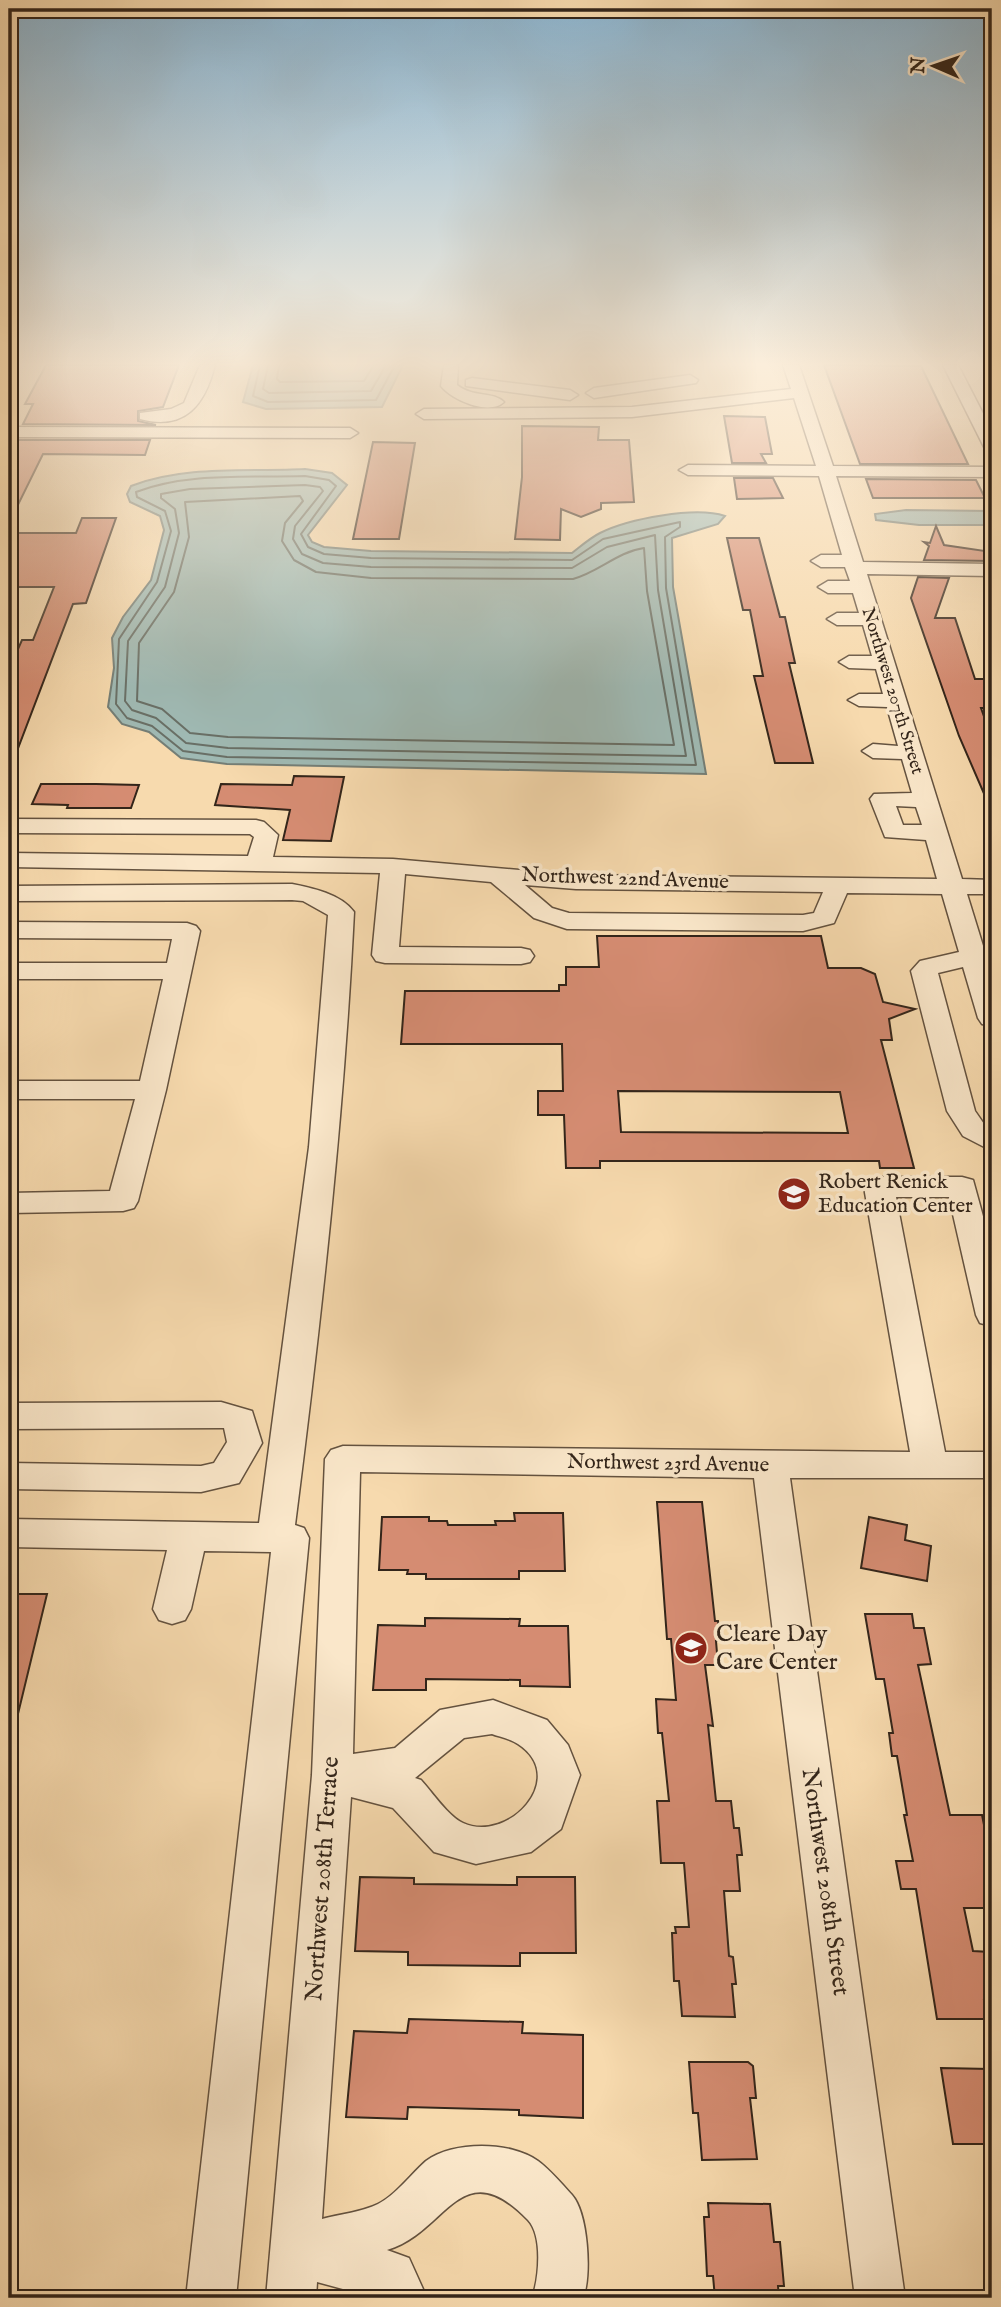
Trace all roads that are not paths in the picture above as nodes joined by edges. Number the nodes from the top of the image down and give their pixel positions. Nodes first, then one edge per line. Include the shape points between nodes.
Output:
1 (827, 473) edge
2 (821, 561) dead end
3 (992, 570) edge
4 (856, 572) junction
5 (828, 587) dead end
6 (837, 619) dead end
7 (870, 619) junction
8 (849, 662) dead end
9 (883, 663) junction
10 (859, 700) dead end
11 (895, 701) junction
12 (873, 751) dead end
13 (911, 752) junction
14 (926, 800) junction
15 (9, 826) edge
16 (935, 833) junction
17 (9, 860) edge
18 (259, 863) junction
19 (393, 866) junction
20 (495, 873) junction
21 (838, 885) junction
22 (952, 887) junction
23 (992, 887) edge
24 (9, 892) edge
25 (9, 930) edge
26 (521, 956) dead end
27 (973, 957) junction
28 (9, 971) edge
29 (178, 971) junction
30 (992, 1018) edge
31 (9, 1090) edge
32 (152, 1090) junction
33 (992, 1142) edge
34 (9, 1203) edge
35 (992, 1315) edge
36 (9, 1416) edge
37 (343, 1459) joint
38 (770, 1465) junction
39 (930, 1465) junction
40 (992, 1465) edge
41 (9, 1476) edge
42 (9, 1533) edge
43 (189, 1536) junction
44 (275, 1538) junction
45 (172, 1609) dead end
46 (332, 1775) junction
47 (293, 2275) edge
48 (211, 2298) edge
49 (402, 2298) edge
50 (557, 2298) edge
51 (880, 2298) edge

1 - 4 street, Northwest 207th Street
2 - 4 street
3 - 4 street
4 - 5 street
4 - 7 street, Northwest 207th Street
6 - 7 street
7 - 9 street, Northwest 207th Street
8 - 9 street
9 - 11 street, Northwest 207th Street
10 - 11 street
11 - 13 street, Northwest 207th Street
12 - 13 street
13 - 14 street, Northwest 207th Street
14 - 16 street, Northwest 207th Street
14 - 16 street via 882,799 893,832
15 - 18 street via 256,827 266,835
16 - 22 street, Northwest 207th Street
17 - 18 street, Northwest 22nd Avenue
18 - 19 street, Northwest 22nd Avenue
19 - 20 street, Northwest 22nd Avenue
19 - 26 street via 386,955
20 - 21 street, Northwest 22nd Avenue via 576,881
20 - 21 street via 543,913 567,921 803,923 825,918
21 - 22 street, Northwest 22nd Avenue
22 - 23 street, Northwest 22nd Avenue
22 - 27 street, Northwest 207th Street
24 - 44 street via 292,892 310,895 341,912 327,1093
25 - 29 street via 187,931
27 - 30 street, Northwest 207th Street
27 - 33 street via 924,971 961,1111 973,1130
28 - 29 street
29 - 32 street
31 - 32 street
32 - 34 street via 123,1201
35 - 39 street via 962,1187 879,1187
36 - 41 street via 221,1415 240,1420 245,1443 226,1474 201,1479
37 - 38 street, Northwest 23rd Avenue
37 - 46 street, Northwest 208th Terrace
38 - 39 street, Northwest 23rd Avenue
38 - 51 street, Northwest 208th Street
39 - 40 street, Northwest 23rd Avenue
42 - 43 street
43 - 44 street
43 - 45 street
44 - 48 street via 291,1538
46 - 46 street via 405,1764 454,1722 493,1717 533,1732 554,1757 560,1774 546,1816 531,1830 516,1839 475,1845 449,1839 406,1793
46 - 47 street, Northwest 208th Terrace
47 - 49 street via 391,2276
47 - 50 street via 393,2224 446,2176 475,2168 520,2177 556,2215 562,2251

